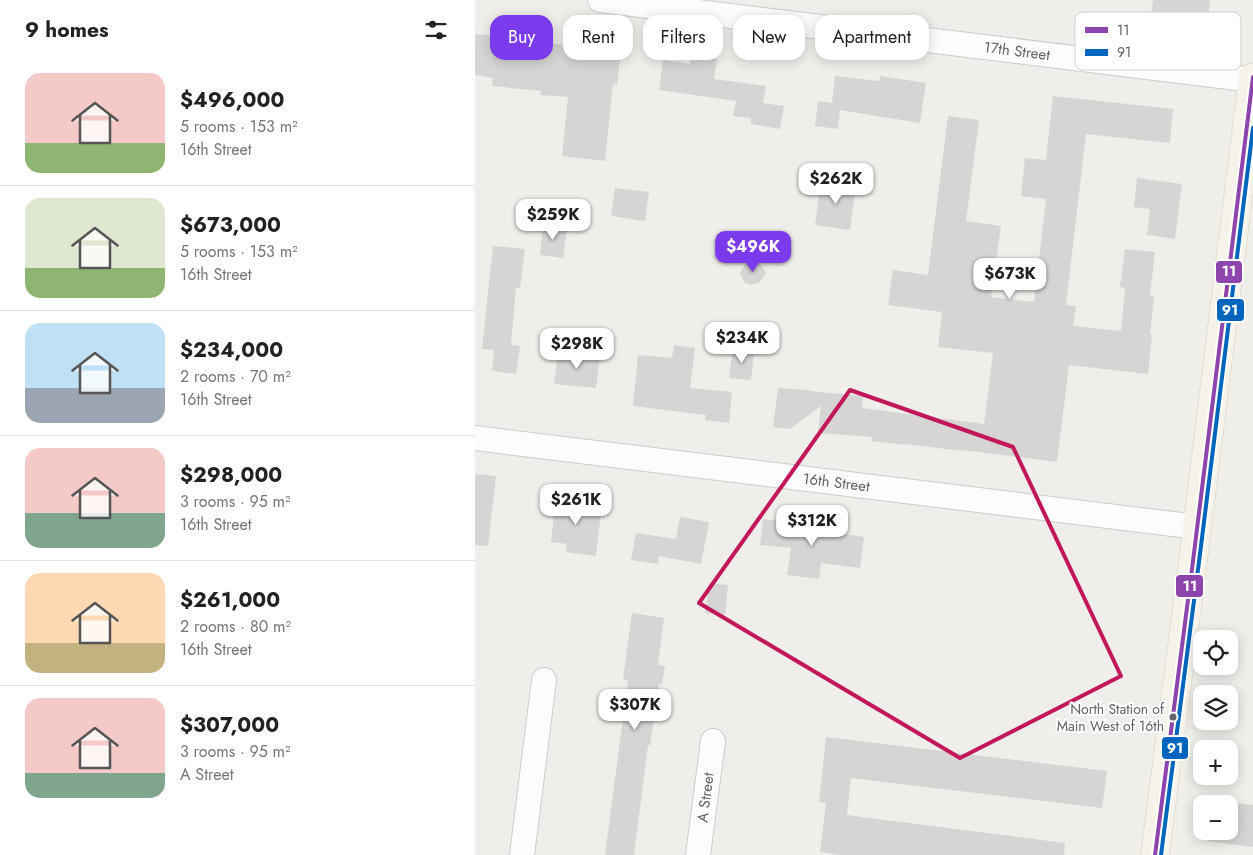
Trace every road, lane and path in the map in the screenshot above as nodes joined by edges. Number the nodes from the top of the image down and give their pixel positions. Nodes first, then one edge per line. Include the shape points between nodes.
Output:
1 (600, 0) edge
2 (693, 6) edge
3 (1075, 56) edge
4 (1177, 70) edge
5 (1253, 77) edge
6 (1253, 80) edge
7 (1251, 112) edge
8 (475, 438) edge
9 (1197, 527) junction
10 (544, 680) dead end
11 (713, 741) dead end
12 (521, 855) edge
13 (698, 855) edge
14 (1155, 855) edge

1 - 2 street, 17th Street
2 - 3 street, 17th Street
4 - 6 street, 17th Street
5 - 6 main road
6 - 7 main road
7 - 9 main road
8 - 9 street, 16th Street
9 - 14 main road
10 - 12 street
11 - 13 street, A Street

